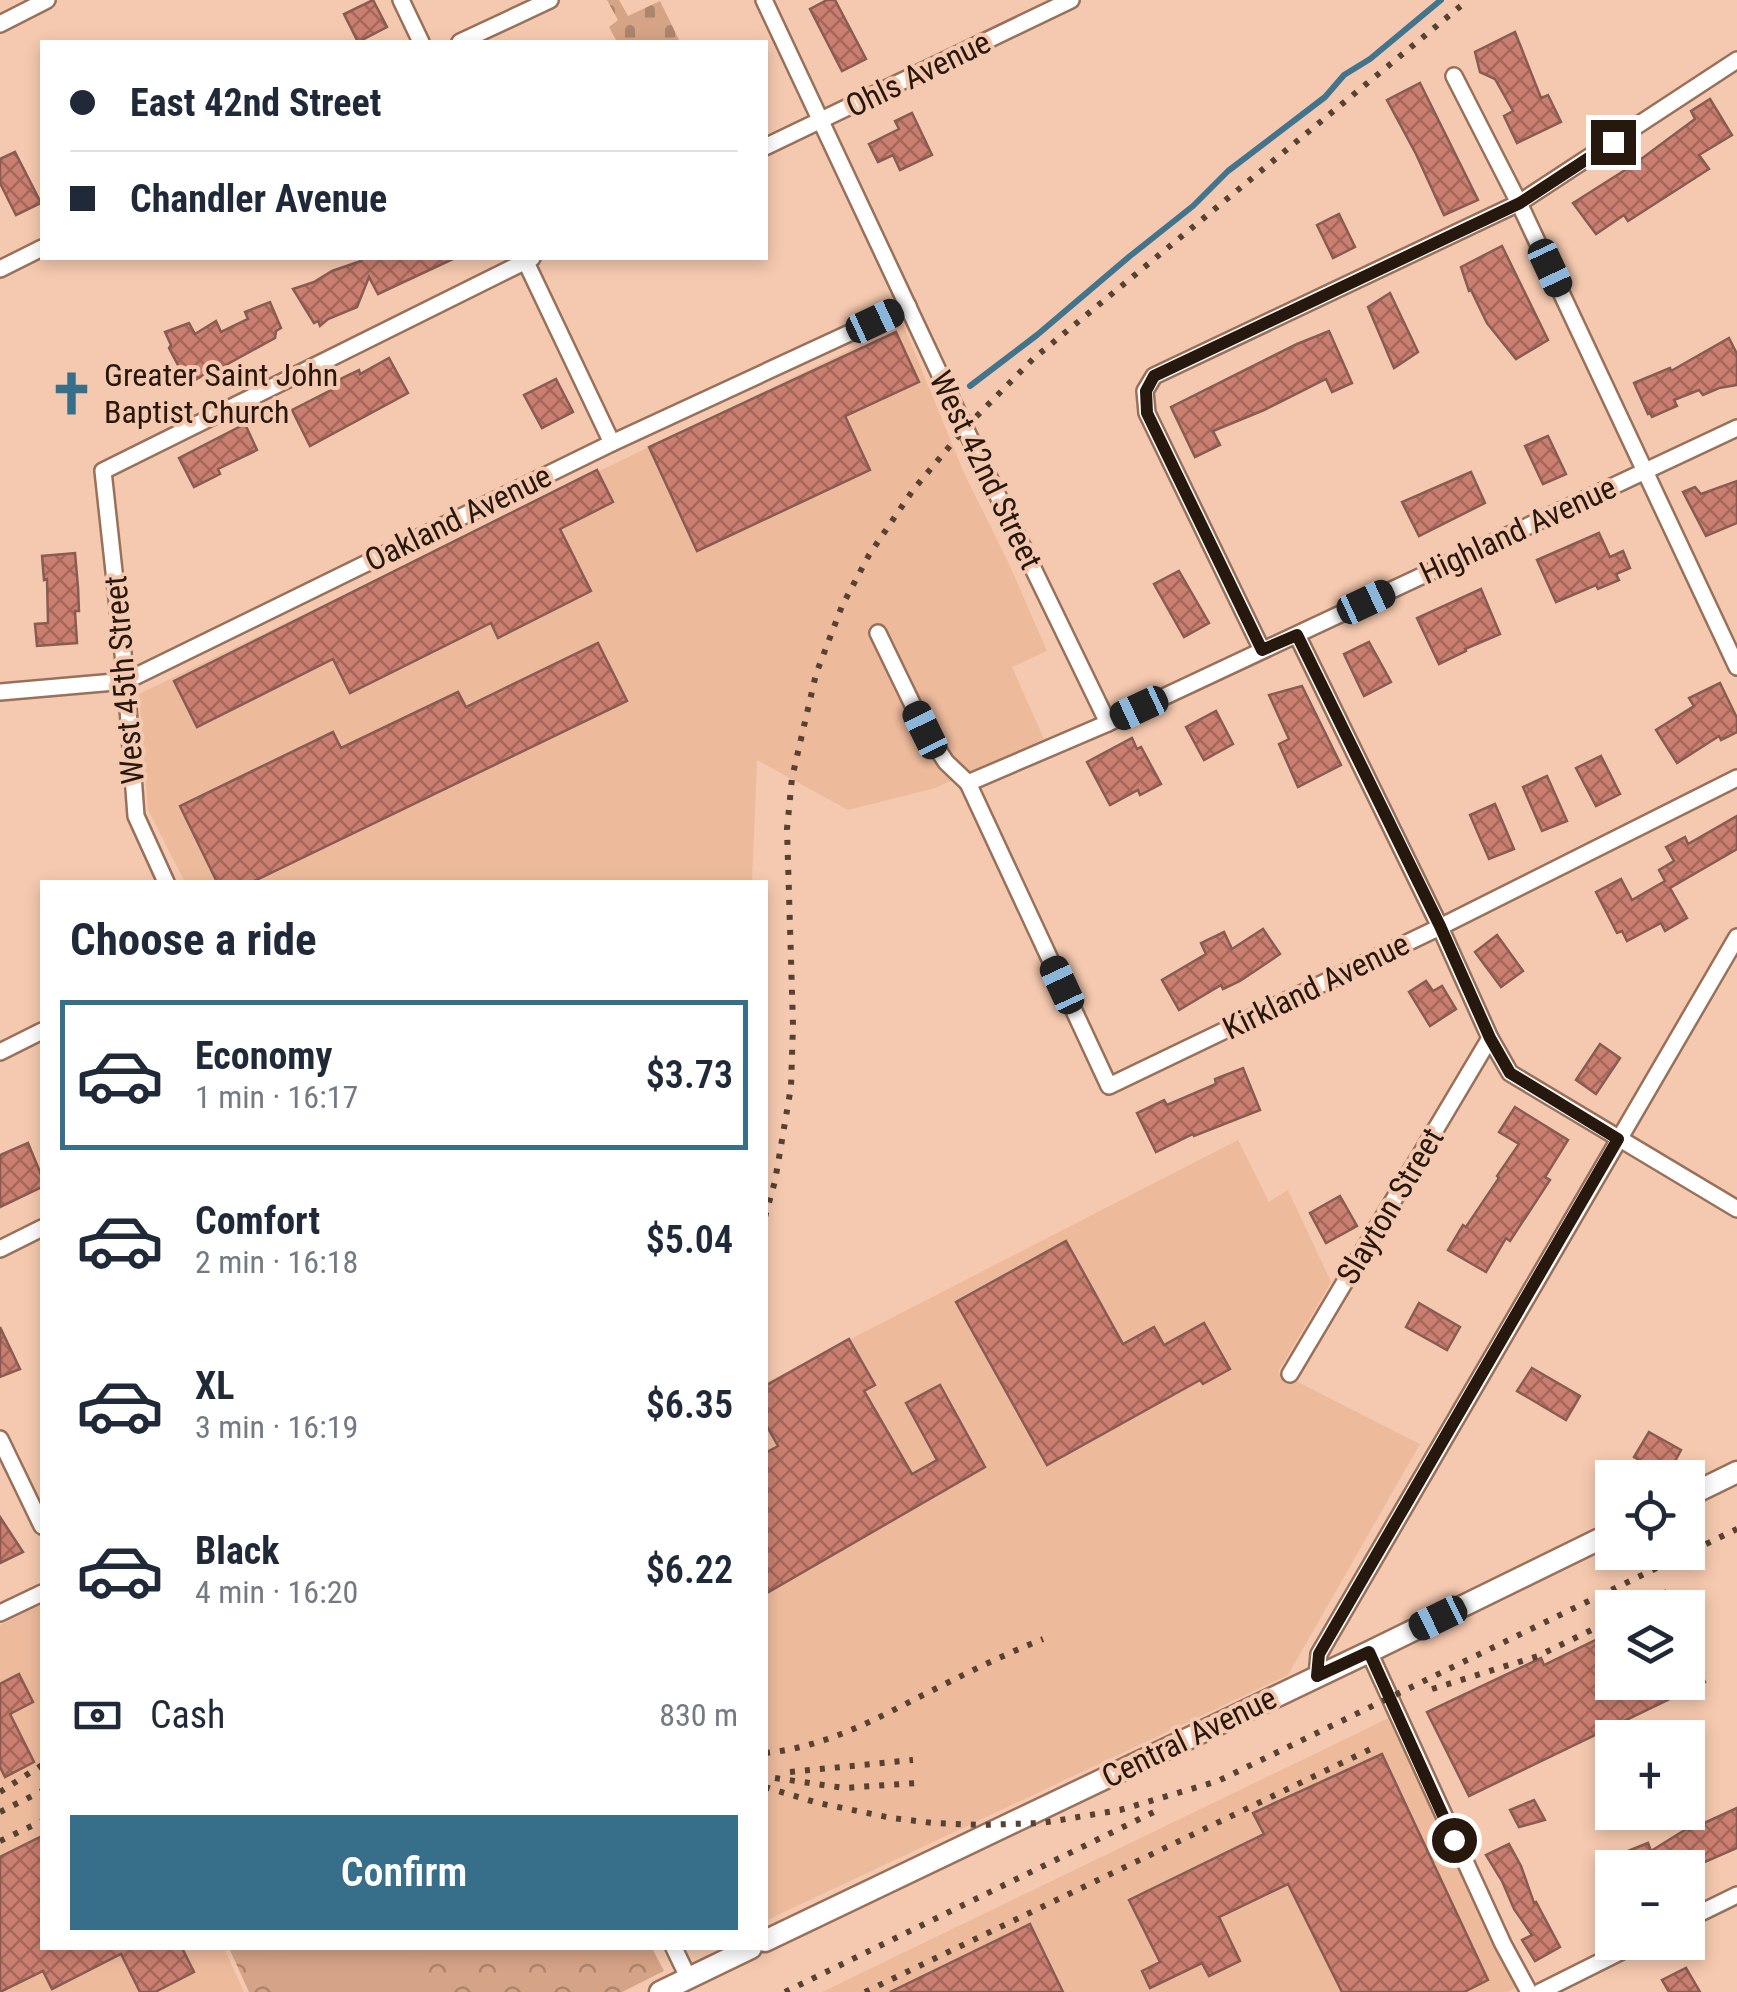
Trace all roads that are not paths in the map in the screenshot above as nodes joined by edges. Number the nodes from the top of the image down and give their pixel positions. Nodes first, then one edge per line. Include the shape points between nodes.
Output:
1 (47, 0) edge
2 (400, 0) edge
3 (550, 0) edge
4 (764, 0) edge
5 (1071, 0) edge
6 (0, 24) edge
7 (420, 40) edge
8 (464, 40) edge
9 (1737, 60) edge
10 (1454, 76) dead end
11 (822, 120) junction
12 (768, 147) edge
13 (1520, 203) junction
14 (40, 249) edge
15 (525, 260) edge
16 (527, 260) edge
17 (0, 270) edge
18 (908, 306) junction
19 (1737, 428) edge
20 (612, 443) junction
21 (1644, 471) junction
22 (878, 633) dead end
23 (1297, 635) junction
24 (1262, 650) junction
25 (1737, 668) edge
26 (126, 681) junction
27 (0, 692) edge
28 (1108, 722) junction
29 (1737, 778) edge
30 (968, 783) junction
31 (165, 880) edge
32 (1440, 926) junction
33 (1737, 936) edge
34 (40, 1032) edge
35 (1490, 1038) junction
36 (0, 1052) edge
37 (1618, 1139) junction
38 (1737, 1210) edge
39 (40, 1229) edge
40 (0, 1250) edge
41 (1290, 1374) dead end
42 (0, 1439) edge
43 (1737, 1472) edge
44 (1705, 1488) edge
45 (40, 1522) edge
46 (1595, 1541) edge
47 (40, 1594) edge
48 (0, 1613) edge
49 (1369, 1652) junction
50 (1317, 1676) junction
51 (1737, 1895) edge
52 (1705, 1911) edge
53 (768, 1939) edge
54 (675, 1950) edge
55 (746, 1950) edge
56 (1604, 1960) edge
57 (688, 1977) junction
58 (660, 1992) edge
59 (1529, 1992) edge
60 (1540, 1992) edge

1 - 6 street
2 - 7 street
3 - 8 street
4 - 11 street, West 42nd Street
5 - 11 street, Ohls Avenue
9 - 13 street
10 - 13 street
11 - 12 street, Ohls Avenue
11 - 18 street, West 42nd Street
13 - 21 street
13 - 24 street via 1154,376 1146,391 1147,413
14 - 17 street
15 - 26 street, West 45th Street via 103,471
16 - 20 street
18 - 20 street, Oakland Avenue
18 - 28 street, West 42nd Street
19 - 21 street, Highland Avenue
20 - 26 street, Oakland Avenue
21 - 23 street, Highland Avenue
21 - 25 street
22 - 30 street via 925,730
23 - 24 street, Highland Avenue
23 - 32 street
24 - 28 street, Highland Avenue
26 - 27 street, Oakland Avenue
26 - 31 street, West 45th Street via 136,816
28 - 30 street, Highland Avenue
29 - 32 street, Kirkland Avenue
30 - 32 street, Kirkland Avenue via 1108,1086
32 - 35 street
33 - 37 street
34 - 36 street
35 - 37 street via 1510,1073
35 - 41 street, Slayton Street
37 - 38 street
37 - 50 street via 1319,1654
39 - 40 street
42 - 45 street
43 - 44 street
46 - 49 street, Central Avenue
47 - 48 street
49 - 50 street, Central Avenue
49 - 59 street
50 - 53 street, Central Avenue
51 - 52 street
54 - 57 street
55 - 57 street
56 - 60 street
57 - 58 street

